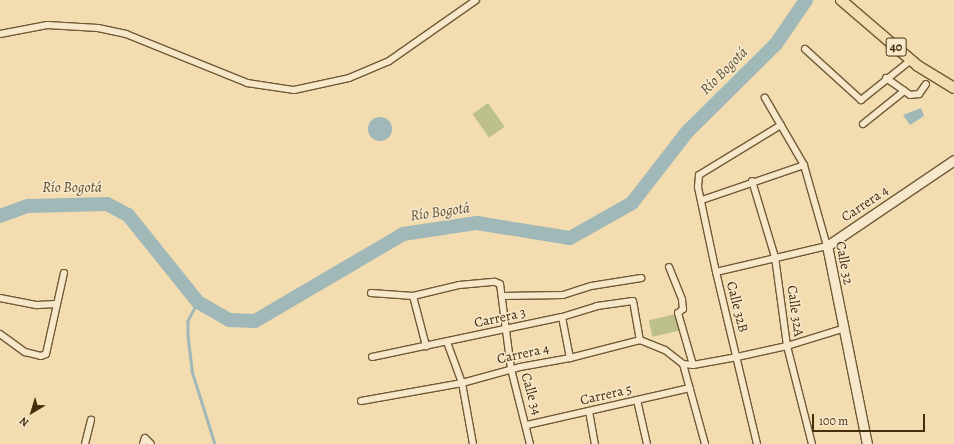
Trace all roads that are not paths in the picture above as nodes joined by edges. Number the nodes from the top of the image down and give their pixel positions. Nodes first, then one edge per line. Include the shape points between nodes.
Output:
1 (476, 0) edge
2 (841, 0) edge
3 (0, 34) edge
4 (805, 49) dead end
5 (911, 60) junction
6 (886, 78) junction
7 (926, 84) dead end
8 (954, 88) edge
9 (904, 91) junction
10 (765, 98) dead end
11 (863, 124) dead end
12 (781, 125) junction
13 (954, 160) edge
14 (804, 165) junction
15 (752, 181) junction
16 (702, 200) junction
17 (827, 246) junction
18 (775, 257) junction
19 (669, 267) dead end
20 (716, 272) junction
21 (64, 273) dead end
22 (641, 278) dead end
23 (371, 293) dead end
24 (413, 296) junction
25 (503, 296) junction
26 (0, 298) edge
27 (56, 304) junction
28 (562, 317) junction
29 (506, 329) junction
30 (842, 329) junction
31 (0, 334) edge
32 (640, 340) junction
33 (447, 342) junction
34 (426, 346) junction
35 (787, 346) junction
36 (372, 357) dead end
37 (737, 357) junction
38 (570, 358) junction
39 (683, 364) junction
40 (694, 365) junction
41 (511, 369) junction
42 (462, 383) junction
43 (690, 388) junction
44 (637, 400) junction
45 (361, 401) dead end
46 (589, 411) junction
47 (91, 420) dead end
48 (527, 425) junction
49 (144, 441) edge
50 (85, 444) edge
51 (151, 444) edge
52 (473, 444) edge
53 (530, 444) edge
54 (595, 444) edge
55 (647, 444) edge
56 (704, 444) edge
57 (757, 444) edge
58 (812, 444) edge
59 (867, 444) edge

1 - 3 street via 377,67 330,84 294,90 247,83 126,34 98,28 47,25
2 - 5 main road, 40
4 - 6 street via 861,100
5 - 6 street
5 - 8 main road, 40
6 - 9 street
7 - 9 street via 918,94 910,95
9 - 11 street
10 - 12 street, Calle 32
12 - 14 street, Calle 32
12 - 16 street, Calle 32B via 699,175 698,187
13 - 17 street, Carrera 4
14 - 15 street
14 - 17 street, Calle 32
15 - 16 street
15 - 18 street, Calle 32A
16 - 20 street, Calle 32B
17 - 18 street, Carrera 4
17 - 30 street, Calle 32
18 - 20 street, Carrera 4
18 - 35 street, Calle 32A
19 - 40 street via 681,294 683,309 678,313
20 - 37 street, Calle 32B
21 - 27 street
22 - 25 street via 591,286 563,295
23 - 24 street
24 - 25 street, Calle 34 via 458,285 495,282 500,284
24 - 34 street
25 - 29 street, Calle 34
26 - 27 street via 37,306
27 - 31 street via 46,354 41,356 25,352
28 - 29 street, Carrera 3
28 - 32 street, Carrera 3 via 597,306 632,301
28 - 38 street
29 - 33 street, Carrera 3
29 - 41 street, Calle 34
30 - 35 street
30 - 59 street, Calle 32
32 - 38 street, Carrera 4
32 - 39 street via 665,350
33 - 34 street, Carrera 3
33 - 42 street
34 - 36 street, Carrera 3
35 - 37 street
35 - 58 street, Calle 32A
37 - 40 street
37 - 57 street, Calle 32B
38 - 41 street, Carrera 4
39 - 40 street
39 - 43 street
41 - 42 street, Carrera 4
41 - 48 street, Calle 34
42 - 45 street, Carrera 4
42 - 52 street
43 - 44 street, Carrera 5
43 - 56 street
44 - 46 street, Carrera 5
44 - 55 street
46 - 48 street, Carrera 5
46 - 54 street
47 - 50 street
48 - 53 street, Calle 34
49 - 51 street

